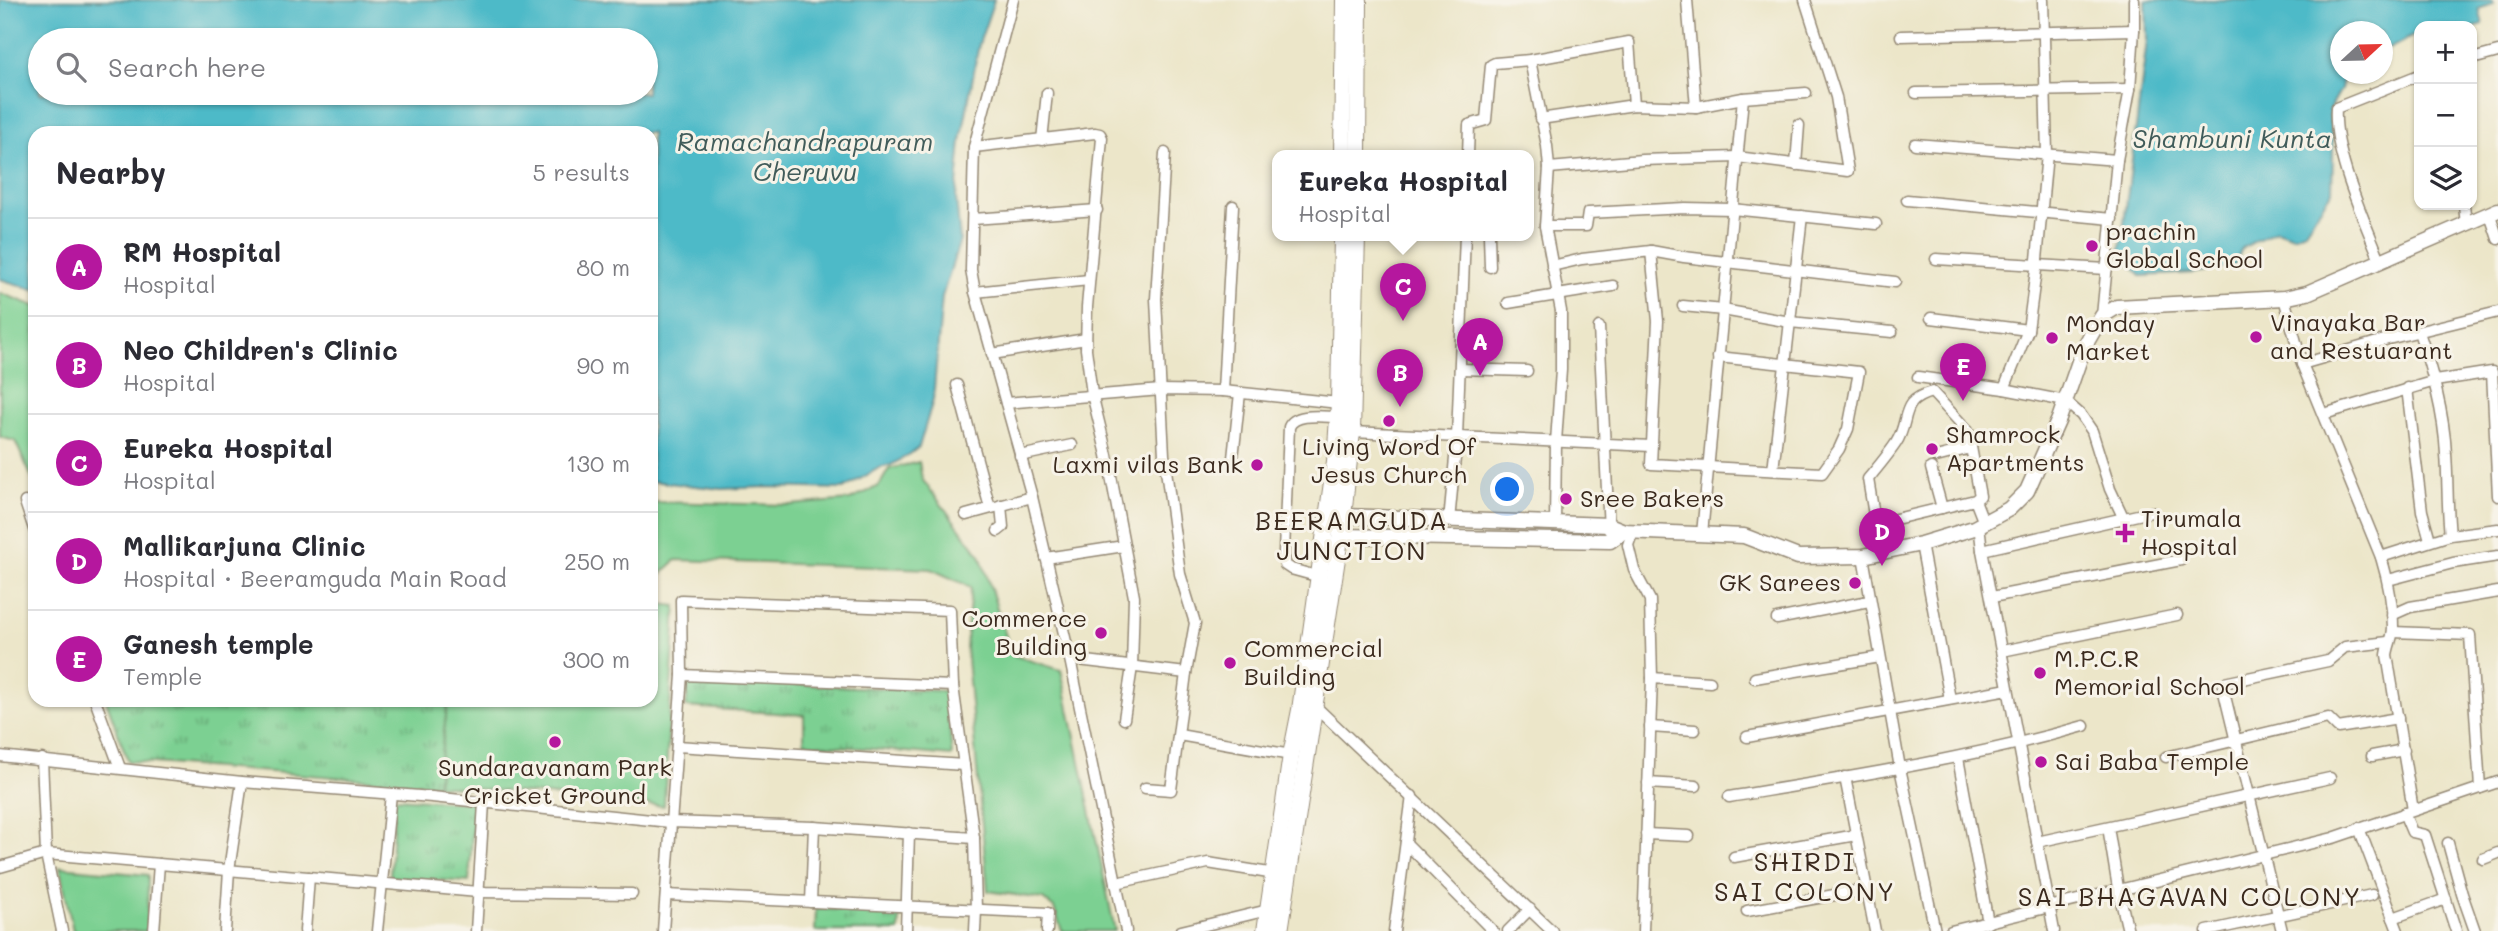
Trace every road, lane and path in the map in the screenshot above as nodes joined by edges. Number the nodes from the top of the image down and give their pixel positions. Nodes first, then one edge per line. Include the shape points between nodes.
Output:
1 (1013, 0) edge
2 (1344, 0) edge
3 (1359, 0) edge
4 (1687, 0) edge
5 (1805, 0) edge
6 (2043, 0) edge
7 (2134, 0) edge
8 (2134, 30) junction
9 (2045, 32) junction
10 (1901, 36) dead end
11 (2498, 52) edge
12 (2477, 58) edge
13 (1530, 60) junction
14 (2414, 77) edge
15 (2130, 89) junction
16 (2047, 90) junction
17 (1046, 93) dead end
18 (1806, 93) dead end
19 (1916, 93) dead end
20 (1743, 98) junction
21 (1634, 105) junction
22 (1696, 107) junction
23 (1540, 118) junction
24 (1798, 125) dead end
25 (1042, 140) junction
26 (1915, 144) dead end
27 (974, 147) junction
28 (1342, 150) edge
29 (1358, 150) edge
30 (1468, 150) edge
31 (1164, 153) dead end
32 (2047, 154) junction
33 (1737, 158) junction
34 (2117, 160) junction
35 (1797, 165) junction
36 (1549, 168) junction
37 (1907, 200) dead end
38 (1233, 206) dead end
39 (1732, 209) junction
40 (1097, 210) junction
41 (2464, 210) edge
42 (2042, 212) junction
43 (2494, 212) edge
44 (1802, 216) junction
45 (972, 219) junction
46 (2112, 219) junction
47 (1876, 224) dead end
48 (2466, 225) junction
49 (1545, 226) junction
50 (2498, 239) edge
51 (1349, 241) edge
52 (1349, 241) edge
53 (1465, 241) edge
54 (1489, 241) edge
55 (1651, 251) junction
56 (1936, 259) dead end
57 (2380, 260) junction
58 (1727, 262) junction
59 (1552, 266) junction
60 (1490, 267) dead end
61 (2037, 267) junction
62 (2107, 269) junction
63 (1796, 270) junction
64 (1089, 280) junction
65 (1895, 282) dead end
66 (1613, 286) dead end
67 (975, 292) junction
68 (1558, 293) junction
69 (2284, 298) junction
70 (1508, 303) dead end
71 (1683, 306) dead end
72 (1723, 310) junction
73 (2498, 312) edge
74 (2102, 316) junction
75 (1931, 318) dead end
76 (1790, 321) junction
77 (1599, 327) dead end
78 (2028, 330) junction
79 (1892, 332) dead end
80 (2419, 332) junction
81 (1086, 339) junction
82 (992, 355) junction
83 (1718, 357) junction
84 (1785, 364) junction
85 (2302, 364) junction
86 (1460, 369) junction
87 (1527, 371) dead end
88 (1919, 377) dead end
89 (2435, 381) junction
90 (957, 386) dead end
91 (2407, 388) junction
92 (2004, 389) junction
93 (1161, 390) junction
94 (1223, 391) junction
95 (1240, 393) junction
96 (1092, 394) junction
97 (2065, 401) junction
98 (1006, 403) junction
99 (1338, 410) junction
100 (2324, 414) junction
101 (1352, 432) junction
102 (1457, 437) junction
103 (1556, 442) junction
104 (1604, 444) junction
105 (1072, 446) dead end
106 (1651, 446) junction
107 (1971, 448) junction
108 (1020, 456) junction
109 (1233, 458) dead end
110 (1707, 466) junction
111 (1773, 470) junction
112 (2498, 496) edge
113 (1032, 497) junction
114 (1975, 500) junction
115 (24, 502) dead end
116 (996, 507) junction
117 (1941, 508) junction
118 (2151, 512) dead end
119 (28, 513) edge
120 (966, 514) dead end
121 (1343, 516) junction
122 (2124, 519) junction
123 (1449, 521) junction
124 (1555, 524) junction
125 (1982, 524) junction
126 (1609, 525) junction
127 (2498, 529) edge
128 (998, 530) dead end
129 (1628, 531) junction
130 (1702, 534) junction
131 (2451, 535) junction
132 (1341, 536) junction
133 (2430, 540) junction
134 (1610, 541) junction
135 (1921, 544) junction
136 (1124, 546) junction
137 (1982, 550) junction
138 (1863, 556) junction
139 (2498, 556) edge
140 (2382, 557) junction
141 (1046, 558) junction
142 (2181, 559) dead end
143 (1320, 577) junction
144 (2388, 580) junction
145 (2498, 592) edge
146 (1992, 597) junction
147 (1869, 601) junction
148 (2177, 615) dead end
149 (2392, 615) junction
150 (1776, 619) dead end
151 (2391, 637) junction
152 (2002, 651) junction
153 (1880, 657) junction
154 (1070, 659) junction
155 (1132, 667) junction
156 (1186, 673) junction
157 (682, 675) junction
158 (1652, 678) junction
159 (1755, 678) dead end
160 (1710, 682) dead end
161 (953, 686) junction
162 (2008, 689) junction
163 (1950, 699) junction
164 (97, 707) edge
165 (1316, 707) junction
166 (1890, 711) junction
167 (2398, 718) junction
168 (1124, 719) dead end
169 (2084, 726) dead end
170 (1650, 727) junction
171 (1695, 730) dead end
172 (1179, 735) junction
173 (1747, 737) dead end
174 (2235, 740) junction
175 (2019, 745) junction
176 (677, 746) junction
177 (2404, 750) junction
178 (0, 755) edge
179 (1291, 755) junction
180 (2372, 755) dead end
181 (2166, 757) dead end
182 (1958, 758) junction
183 (42, 759) junction
184 (964, 765) junction
185 (120, 768) junction
186 (1900, 768) junction
187 (1845, 777) junction
188 (2330, 778) dead end
189 (242, 782) junction
190 (2498, 782) edge
191 (1648, 783) junction
192 (1696, 786) dead end
193 (1145, 788) dead end
194 (2480, 788) junction
195 (391, 794) junction
196 (1412, 796) junction
197 (2248, 796) junction
198 (1729, 797) dead end
199 (484, 803) junction
200 (2409, 815) junction
201 (670, 822) junction
202 (1289, 823) junction
203 (814, 827) junction
204 (2108, 827) junction
205 (909, 832) junction
206 (2360, 832) junction
207 (1646, 835) junction
208 (1856, 835) junction
209 (1689, 836) dead end
210 (974, 838) junction
211 (2038, 842) junction
212 (1406, 843) junction
213 (2448, 843) dead end
214 (1286, 849) junction
215 (2498, 853) edge
216 (46, 854) junction
217 (2262, 855) junction
218 (1734, 857) dead end
219 (2483, 859) dead end
220 (159, 864) junction
221 (0, 867) edge
222 (229, 870) junction
223 (1275, 874) junction
224 (309, 877) junction
225 (1116, 883) junction
226 (382, 884) junction
227 (2118, 888) junction
228 (1867, 889) junction
229 (478, 892) junction
230 (632, 894) dead end
231 (666, 895) junction
232 (2372, 895) dead end
233 (2445, 899) junction
234 (811, 902) junction
235 (906, 907) junction
236 (2050, 908) junction
237 (1530, 909) junction
238 (976, 910) junction
239 (1268, 910) junction
240 (1747, 911) dead end
241 (2278, 916) junction
242 (2393, 918) junction
243 (1988, 923) junction
244 (1395, 930) edge
245 (62, 931) edge
246 (155, 931) edge
247 (225, 931) edge
248 (305, 931) edge
249 (377, 931) edge
250 (476, 931) edge
251 (663, 931) edge
252 (906, 931) edge
253 (975, 931) edge
254 (1047, 931) edge
255 (1126, 931) edge
256 (1181, 931) edge
257 (1265, 931) edge
258 (1280, 931) edge
259 (1493, 931) edge
260 (1508, 931) edge
261 (1552, 931) edge
262 (1643, 931) edge
263 (1875, 931) edge
264 (1935, 931) edge
265 (1951, 931) edge
266 (2054, 931) edge
267 (2128, 931) edge
268 (2207, 931) edge
269 (2282, 931) edge
270 (2398, 931) edge
271 (2456, 931) edge
272 (2475, 931) edge

1 - 27 street
2 - 28 highway
3 - 29 highway
4 - 22 street
5 - 35 street via 1836,97 1848,171
6 - 9 street
7 - 8 street
8 - 9 street
8 - 15 street
9 - 10 street
9 - 16 street
11 - 12 street
13 - 21 street via 1629,42
13 - 23 street
13 - 30 street via 1491,65 1486,120 1469,125
14 - 57 street via 2336,108 2335,128
15 - 16 street
15 - 34 street
16 - 19 street
16 - 32 street
17 - 25 street
18 - 20 street
20 - 22 street
20 - 33 street
21 - 22 street
21 - 23 street
23 - 36 street
24 - 35 street
25 - 27 street
25 - 40 street via 1100,134
26 - 32 street
27 - 45 street
31 - 93 street via 1156,299
32 - 34 street
32 - 42 street
33 - 35 street
33 - 36 street
33 - 39 street
34 - 46 street
36 - 49 street
37 - 42 street
38 - 94 street
39 - 44 street
39 - 49 street via 1588,214 1586,226
39 - 58 street
40 - 45 street
40 - 64 street
41 - 48 street
42 - 46 street
42 - 61 street
43 - 48 main road
43 - 50 street
44 - 47 street
44 - 63 street
45 - 67 street
46 - 62 street
48 - 57 main road
49 - 59 street
51 - 99 highway
52 - 101 highway
53 - 86 street
54 - 60 street
55 - 58 street
55 - 59 street
55 - 106 street via 1658,321
56 - 61 street
57 - 69 main road via 2307,293
58 - 63 street
58 - 72 street
59 - 68 street
61 - 62 street
61 - 78 street
62 - 74 street
63 - 65 street
63 - 76 street
64 - 67 street
64 - 81 street
66 - 68 street
67 - 82 street
68 - 70 street
68 - 103 street via 1561,370
69 - 74 main road via 2117,307
69 - 85 street
71 - 72 street
72 - 76 street
72 - 83 street
73 - 80 street
74 - 97 main road via 2084,347
75 - 78 street
76 - 79 street
76 - 84 street
77 - 104 street
78 - 92 street
80 - 85 street
80 - 89 street
81 - 82 street
81 - 96 street
82 - 98 street
83 - 84 street
83 - 110 street
84 - 111 street
84 - 111 street via 1859,372 1848,429 1822,473
85 - 100 street
86 - 87 street
86 - 102 street
88 - 92 street
89 - 91 street
89 - 112 street via 2492,372
89 - 131 street via 2446,452
90 - 116 street
91 - 100 street
91 - 133 street via 2422,511
92 - 97 street
93 - 94 street
93 - 96 street
93 - 156 street via 1164,455 1180,574 1195,624
94 - 95 street
95 - 99 street
95 - 109 street
96 - 98 street
96 - 136 street
97 - 122 street via 2092,431
97 - 125 main road via 2027,491 2009,509
98 - 108 street
99 - 143 highway
99 - 143 street via 1297,418 1289,427 1285,565
100 - 140 street
101 - 102 street
101 - 121 highway
102 - 103 street
102 - 123 street
103 - 104 street
103 - 124 street
104 - 106 street
104 - 126 street
105 - 108 street
106 - 110 street via 1651,464
107 - 114 street via 1980,496
107 - 117 street via 1934,463
107 - 117 street via 1968,431 1932,392 1917,396 1898,441 1868,479 1879,523
108 - 113 street
110 - 111 street
110 - 130 street
113 - 116 street
113 - 141 street
114 - 117 street
114 - 125 street
115 - 119 street
116 - 120 street
116 - 128 street via 1004,521
118 - 122 street
121 - 123 main road
121 - 132 highway
122 - 137 street
123 - 124 main road
124 - 126 main road
125 - 135 main road
125 - 137 street
126 - 129 main road
126 - 134 street
127 - 131 street
129 - 130 main road
129 - 134 main road
129 - 158 street via 1634,570 1650,600
130 - 138 main road via 1744,536 1798,557
131 - 133 street
132 - 134 main road
132 - 165 highway
133 - 140 street
135 - 138 main road
135 - 163 street
136 - 141 street
136 - 155 street via 1134,597
137 - 146 street
138 - 147 street
139 - 144 street
140 - 144 street
141 - 154 street
142 - 146 street
143 - 179 highway
144 - 149 street
145 - 149 street via 2410,607
146 - 152 street
147 - 150 street
147 - 153 street
148 - 152 street
149 - 151 street
151 - 167 street via 2387,655
151 - 174 street via 2345,647 2328,662 2224,683
151 - 194 street via 2470,635
152 - 162 street
153 - 159 street
153 - 166 street
154 - 155 street
154 - 225 street
155 - 156 street
155 - 168 street
156 - 172 street
157 - 161 street
157 - 161 street via 681,600 950,610
157 - 176 street
158 - 160 street
158 - 170 street
161 - 184 street
162 - 163 street
162 - 175 street
163 - 166 street
164 - 185 street
165 - 196 street
165 - 202 highway
166 - 173 street
166 - 186 street
167 - 174 street via 2338,728 2328,718
167 - 177 street
169 - 175 street
170 - 171 street
170 - 191 street
172 - 179 street
172 - 193 street via 1171,790
174 - 181 street
174 - 197 street
175 - 182 street
175 - 211 street
176 - 184 street
176 - 201 street
177 - 180 street
177 - 200 street
178 - 183 street
179 - 202 highway
182 - 186 street
182 - 243 street
183 - 185 street
183 - 216 street
184 - 210 street
185 - 189 street
186 - 187 street
186 - 264 street
187 - 198 street
187 - 208 street
188 - 197 street
189 - 195 street
189 - 222 street
190 - 194 street
191 - 192 street
191 - 207 street
194 - 200 street
195 - 199 street
195 - 226 street
196 - 212 street
196 - 237 street
197 - 204 street
197 - 217 street
199 - 201 street
199 - 229 street
200 - 206 street
200 - 233 street via 2412,832 2425,835
201 - 203 street
201 - 231 street
202 - 214 highway
203 - 205 street
203 - 234 street
204 - 211 street
204 - 227 street
205 - 210 street
205 - 235 street
206 - 217 street
206 - 242 street
207 - 209 street
207 - 262 street
208 - 218 street
208 - 228 street
210 - 238 street
211 - 236 street
212 - 244 street
212 - 259 street
213 - 272 street
214 - 223 highway
214 - 258 highway
215 - 219 street
216 - 220 street
216 - 221 street
216 - 245 street
217 - 227 street
217 - 241 street
220 - 222 street
220 - 246 street
222 - 224 street
222 - 247 street
223 - 225 street via 1208,863
223 - 239 highway
224 - 226 street
224 - 248 street
225 - 255 street
226 - 229 street
226 - 249 street
227 - 236 street
227 - 267 street
228 - 240 street
228 - 263 street
229 - 230 street
229 - 250 street
231 - 234 street
231 - 251 street
232 - 241 street
233 - 242 street
233 - 271 street
234 - 235 street
235 - 238 street
235 - 252 street
236 - 243 street
236 - 266 street
237 - 260 street
237 - 261 street
238 - 253 street
238 - 254 street via 1048,913
239 - 256 street
239 - 257 highway
241 - 268 street
241 - 269 street
242 - 270 street
243 - 265 street

